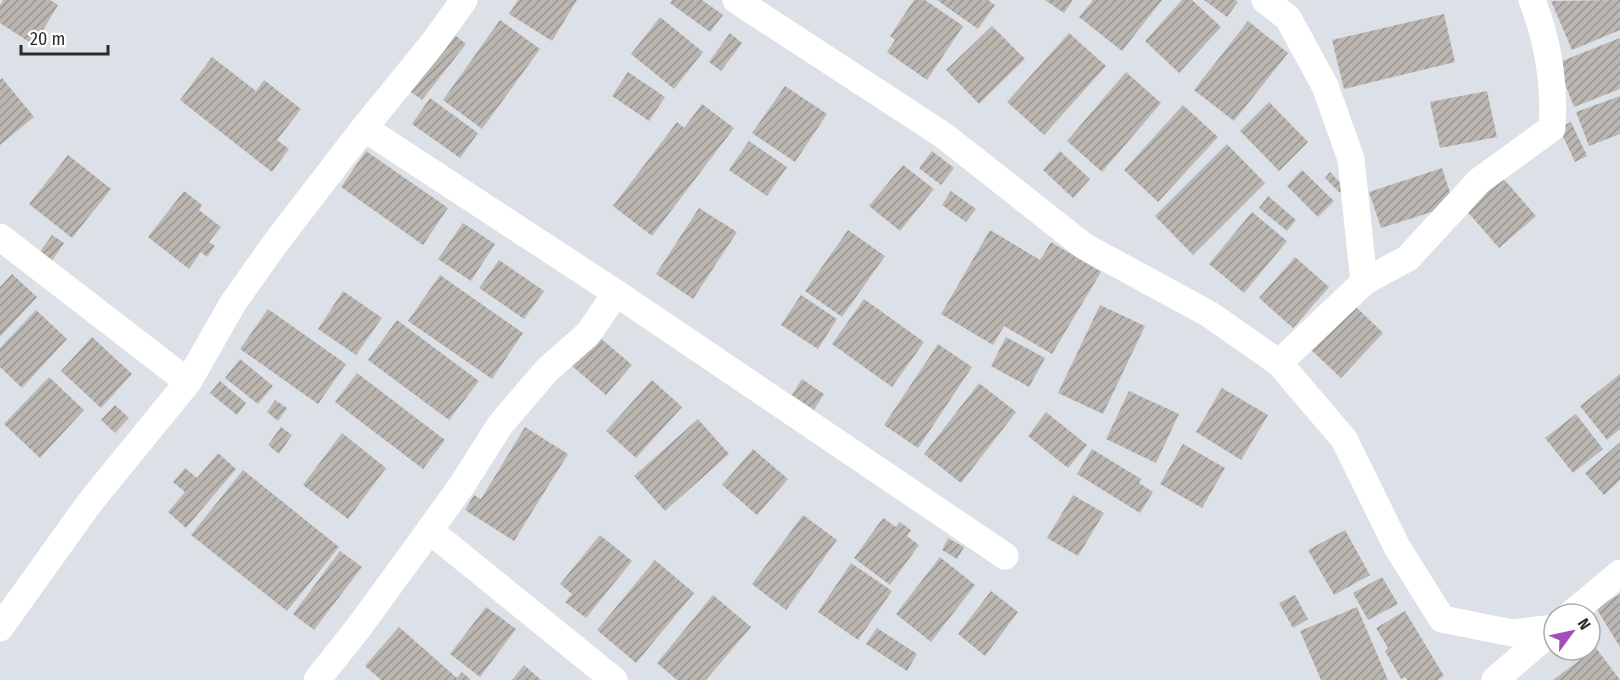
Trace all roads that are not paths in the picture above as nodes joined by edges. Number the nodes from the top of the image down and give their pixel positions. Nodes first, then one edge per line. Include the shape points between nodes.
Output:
1 (464, 0) edge
2 (736, 0) edge
3 (1265, 0) edge
4 (1532, 0) edge
5 (364, 128) junction
6 (0, 237) edge
7 (1364, 282) junction
8 (616, 293) junction
9 (1278, 363) junction
10 (188, 382) junction
11 (429, 530) junction
12 (1005, 556) dead end
13 (1620, 573) edge
14 (1585, 602) edge
15 (0, 628) edge
16 (1542, 630) edge
17 (1542, 639) edge
18 (317, 680) edge
19 (614, 680) edge
20 (1495, 680) edge

1 - 5 street
2 - 9 street via 943,135 1084,246 1209,314
3 - 7 street via 1288,18 1325,86 1351,159
4 - 7 street via 1543,27 1550,68 1552,128 1479,181 1408,258
5 - 8 street
5 - 10 street via 233,303
6 - 10 street
7 - 9 street
8 - 11 street via 588,334 547,370 500,425
8 - 12 street
9 - 16 street via 1344,439 1397,547 1442,619 1512,633
10 - 15 street via 91,501
11 - 18 street
11 - 19 street
13 - 14 street
17 - 20 street

